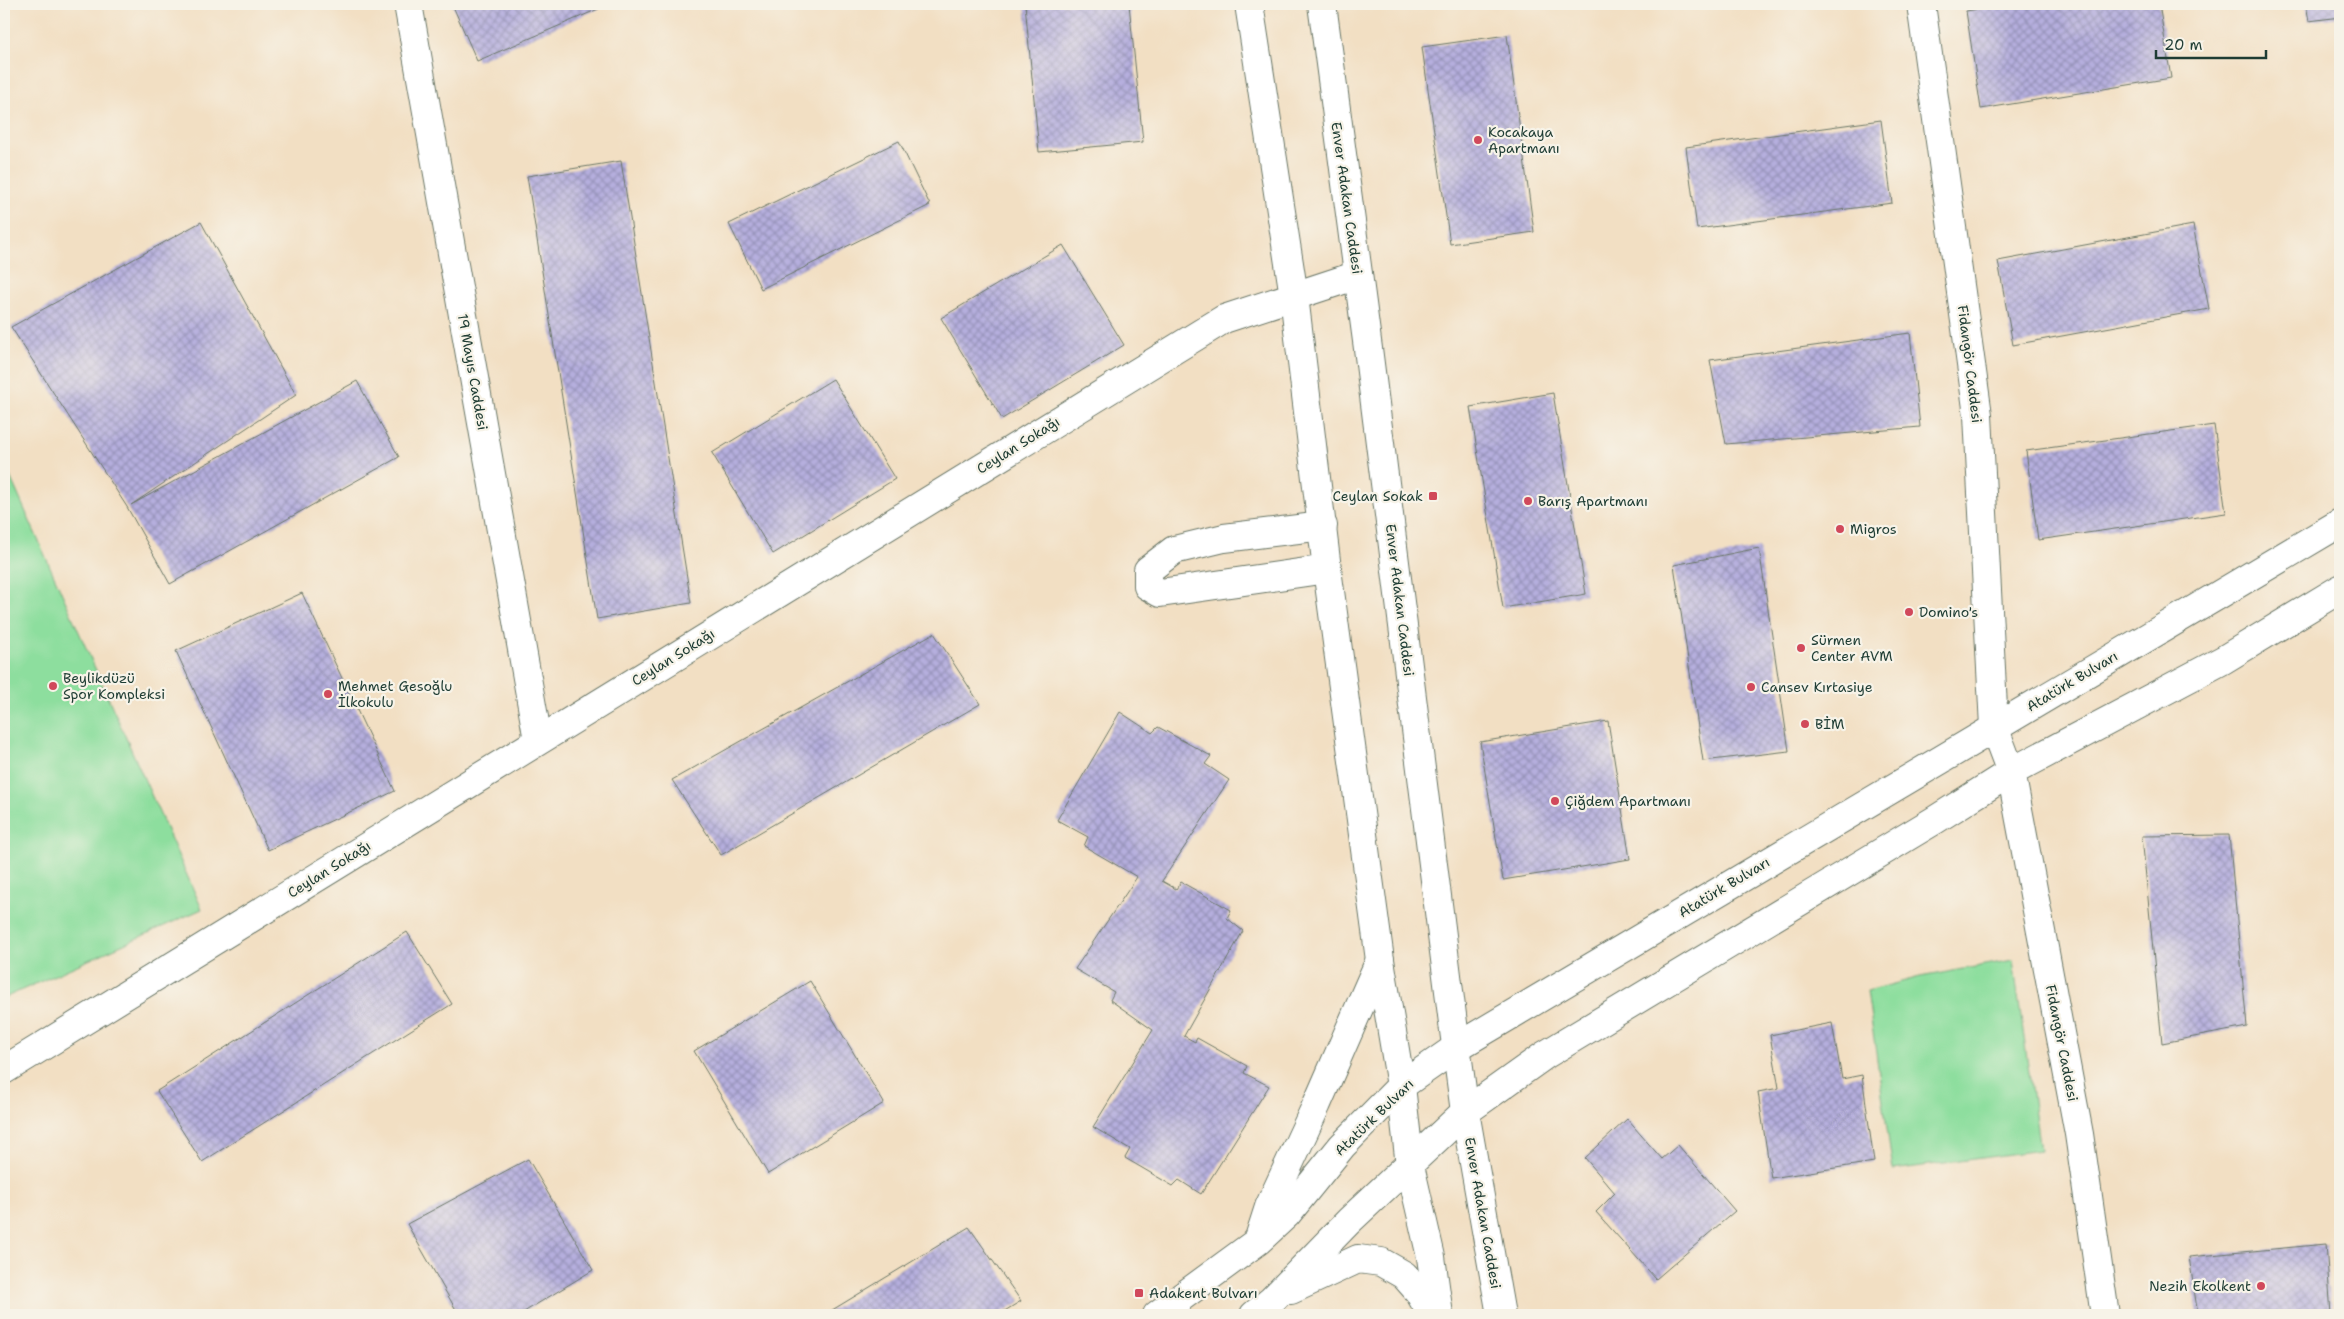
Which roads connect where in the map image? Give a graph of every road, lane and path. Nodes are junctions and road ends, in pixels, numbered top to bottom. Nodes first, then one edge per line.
1 (408, 4) edge
2 (1249, 4) edge
3 (1322, 4) edge
4 (1920, 4) edge
5 (1358, 275) junction
6 (1294, 296) junction
7 (2340, 523) edge
8 (1323, 526) junction
9 (1327, 569) junction
10 (2340, 589) edge
11 (1994, 727) junction
12 (538, 740) junction
13 (2011, 772) junction
14 (1380, 960) junction
15 (1457, 1047) junction
16 (4, 1070) edge
17 (1401, 1086) junction
18 (1466, 1112) junction
19 (1410, 1166) junction
20 (1258, 1241) junction
21 (1263, 1308) edge
22 (1157, 1315) edge
23 (1432, 1315) edge
24 (1439, 1315) edge
25 (1501, 1315) edge
26 (2104, 1315) edge

1 - 12 main road, 19 Mayıs Caddesi
2 - 6 main road
3 - 5 main road, Enver Adakan Caddesi
4 - 11 main road, Fidangör Caddesi
5 - 6 main road, Ceylan Sokağı
5 - 15 main road, Enver Adakan Caddesi
6 - 8 main road
6 - 12 main road, Ceylan Sokağı
7 - 11 main road, Atatürk Bulvarı
8 - 9 main road
8 - 9 main road
9 - 14 main road
10 - 13 main road
11 - 13 main road, Fidangör Caddesi
11 - 15 main road, Atatürk Bulvarı
12 - 16 main road, Ceylan Sokağı
13 - 18 main road
13 - 26 main road, Fidangör Caddesi
14 - 17 main road
14 - 20 main road
15 - 17 main road, Atatürk Bulvarı
15 - 18 main road, Enver Adakan Caddesi
17 - 19 main road
17 - 20 main road, Atatürk Bulvarı
18 - 19 main road
18 - 25 main road, Enver Adakan Caddesi
19 - 21 main road
19 - 24 main road
20 - 22 main road, Atatürk Bulvarı
21 - 23 main road

